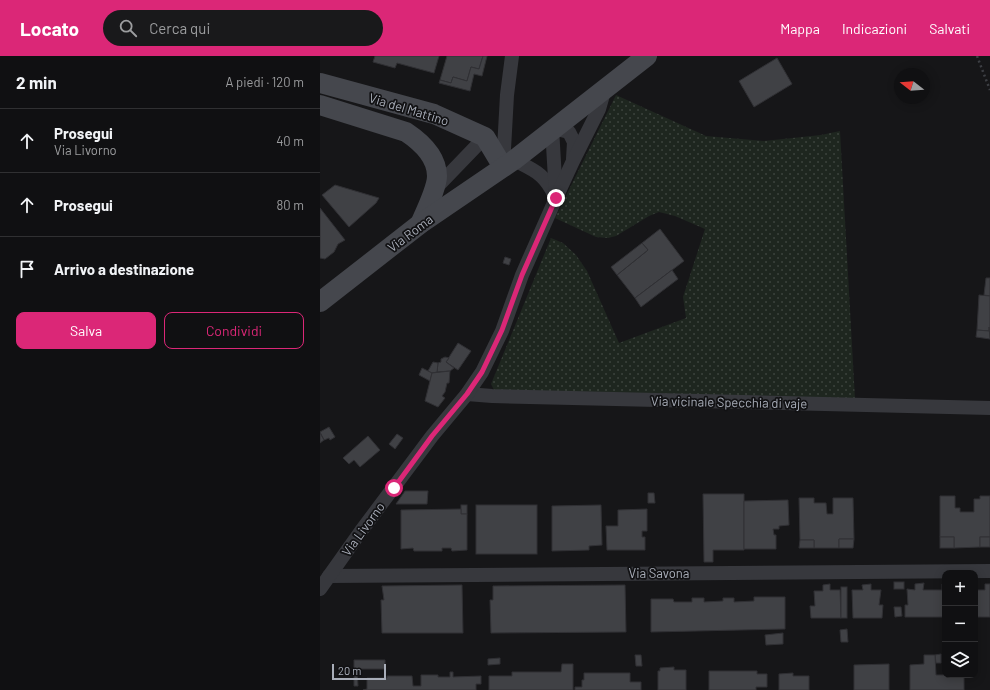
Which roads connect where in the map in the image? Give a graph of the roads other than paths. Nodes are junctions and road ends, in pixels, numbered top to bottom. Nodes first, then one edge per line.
1 (512, 56) edge
2 (647, 56) edge
3 (320, 83) edge
4 (605, 88) junction
5 (320, 105) edge
6 (552, 128) junction
7 (485, 137) junction
8 (573, 161) junction
9 (508, 163) junction
10 (433, 191) junction
11 (556, 198) junction
12 (420, 224) junction
13 (320, 302) edge
14 (467, 394) junction
15 (990, 408) edge
16 (990, 571) edge
17 (329, 576) junction
18 (320, 589) edge

1 - 9 street
2 - 4 main road, Via Roma
3 - 7 main road, Via del Mattino
4 - 6 main road, Via Roma
4 - 8 street, Via Livorno
5 - 10 main road, Via del Mattino
6 - 8 street
6 - 9 main road, Via Roma
6 - 11 street
7 - 9 main road
7 - 10 street
8 - 11 street, Via Livorno
9 - 11 street
9 - 12 main road, Via Roma
10 - 12 main road, Via del Mattino
11 - 14 street, Via Livorno
12 - 13 main road, Via Roma
14 - 15 street, Via vicinale Specchia di vaje
14 - 17 street, Via Livorno
16 - 17 street, Via Savona
17 - 18 street, Via Livorno

